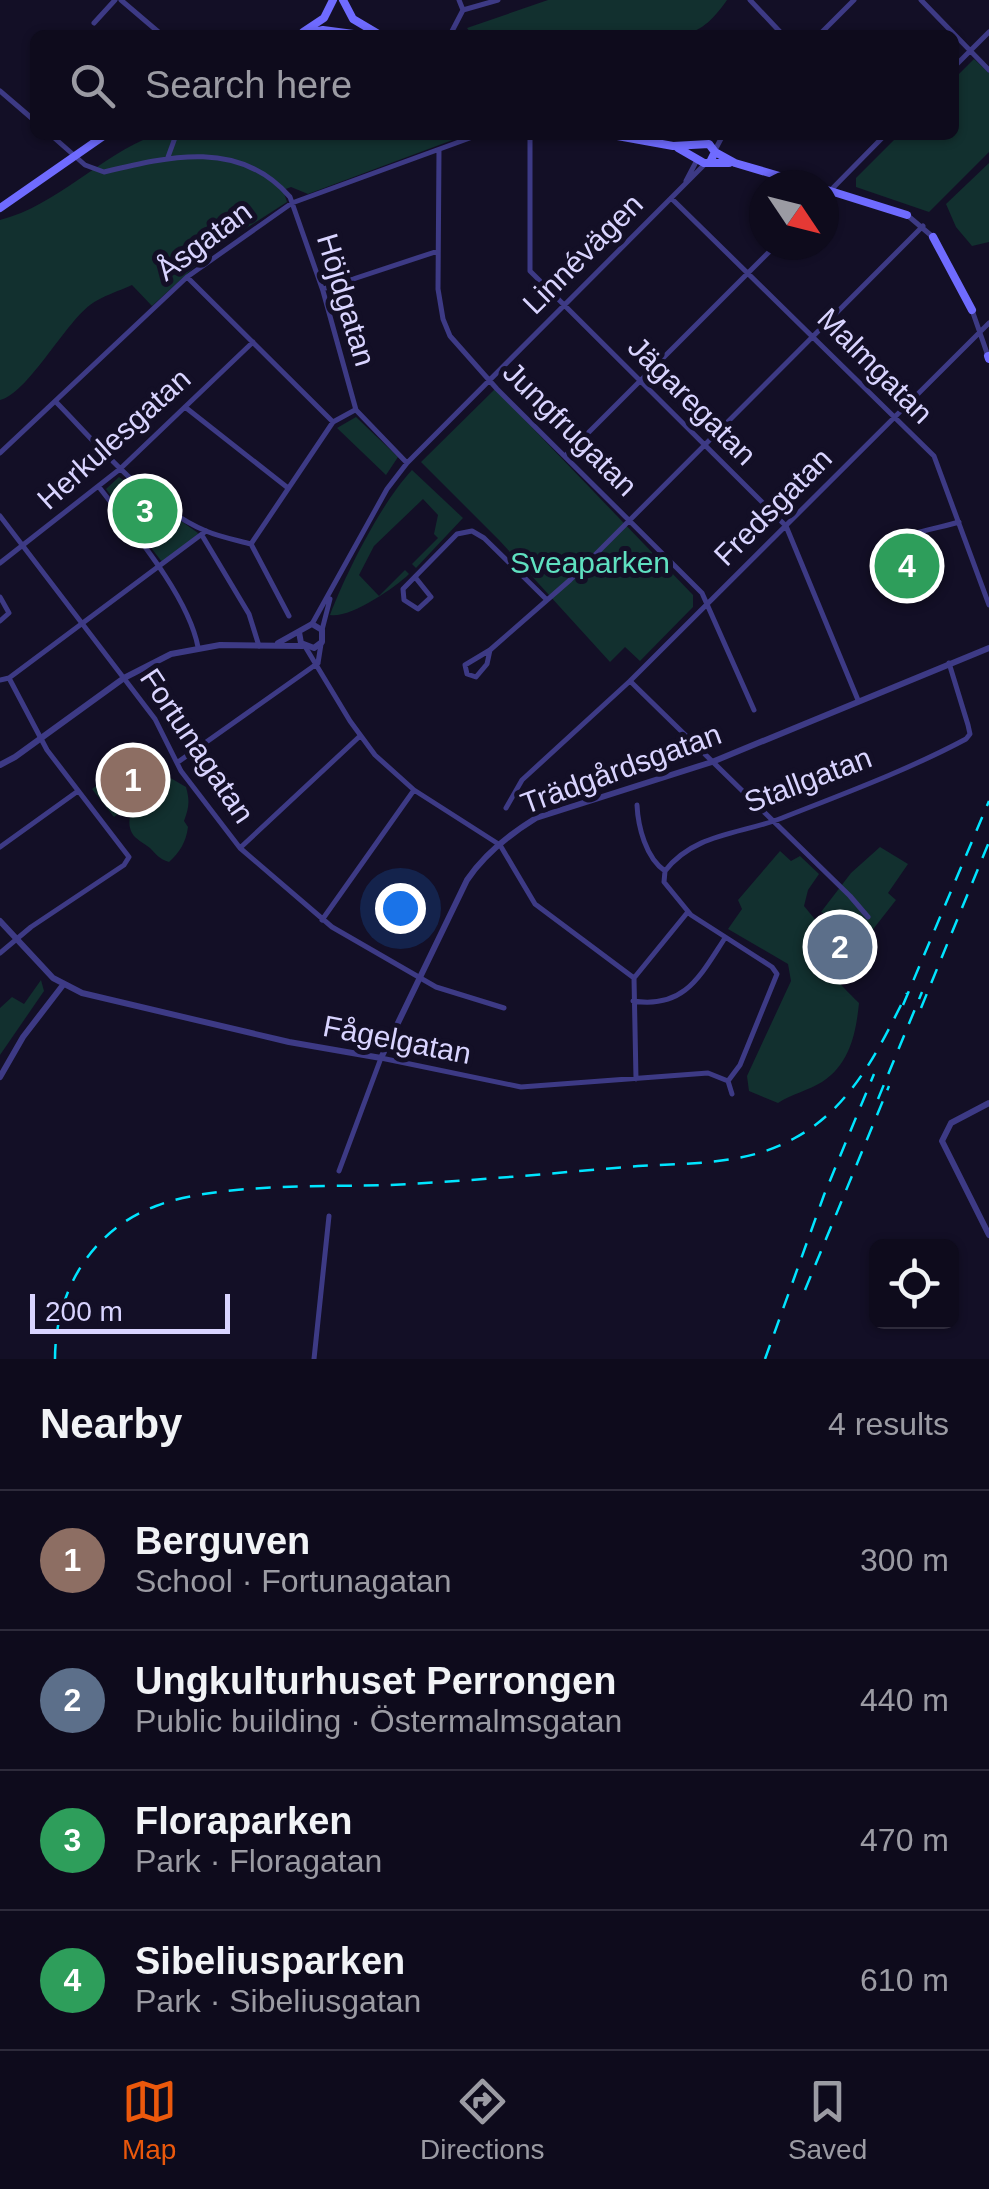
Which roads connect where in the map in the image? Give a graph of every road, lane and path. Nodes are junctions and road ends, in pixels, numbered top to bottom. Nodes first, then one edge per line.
1 (118, 0) edge
2 (459, 0) edge
3 (498, 0) edge
4 (750, 0) edge
5 (854, 0) edge
6 (921, 0) edge
7 (332, 3) edge
8 (344, 3) edge
9 (462, 10) junction
10 (324, 18) junction
11 (353, 19) junction
12 (94, 23) dead end
13 (156, 30) edge
14 (307, 30) edge
15 (330, 30) edge
16 (348, 30) edge
17 (372, 30) edge
18 (452, 30) edge
19 (778, 30) edge
20 (824, 30) edge
21 (950, 30) edge
22 (989, 32) edge
23 (959, 40) edge
24 (970, 51) junction
25 (959, 62) edge
26 (989, 70) edge
27 (0, 92) edge
28 (30, 117) edge
29 (57, 140) edge
30 (99, 140) edge
31 (174, 140) edge
32 (465, 140) edge
33 (530, 140) edge
34 (640, 140) edge
35 (710, 140) edge
36 (718, 140) edge
37 (879, 140) edge
38 (702, 144) junction
39 (674, 146) junction
40 (439, 150) junction
41 (715, 151) junction
42 (76, 156) junction
43 (168, 158) junction
44 (702, 161) junction
45 (735, 163) junction
46 (759, 170) edge
47 (839, 179) edge
48 (839, 196) edge
49 (671, 198) junction
50 (292, 203) junction
51 (0, 208) edge
52 (907, 215) joint
53 (922, 226) junction
54 (933, 237) joint
55 (439, 251) junction
56 (761, 260) edge
57 (748, 273) junction
58 (188, 277) junction
59 (323, 290) junction
60 (564, 306) junction
61 (972, 310) joint
62 (989, 323) edge
63 (980, 332) junction
64 (812, 335) junction
65 (252, 342) junction
66 (988, 358) edge
67 (490, 380) junction
68 (640, 380) junction
69 (57, 402) junction
70 (185, 408) junction
71 (356, 410) junction
72 (894, 417) junction
73 (332, 422) junction
74 (703, 444) junction
75 (0, 453) edge
76 (564, 456) junction
77 (406, 464) junction
78 (120, 469) junction
79 (99, 487) junction
80 (288, 488) junction
81 (0, 516) edge
82 (628, 520) junction
83 (959, 522) junction
84 (786, 526) junction
85 (205, 534) junction
86 (914, 535) junction
87 (251, 544) junction
88 (24, 546) junction
89 (0, 563) edge
90 (160, 568) junction
91 (416, 577) junction
92 (332, 591) junction
93 (0, 597) edge
94 (546, 599) junction
95 (709, 604) junction
96 (989, 605) edge
97 (289, 616) dead end
98 (0, 620) edge
99 (82, 624) junction
100 (312, 624) junction
101 (322, 630) junction
102 (300, 632) junction
103 (321, 644) junction
104 (259, 646) junction
105 (272, 646) junction
106 (198, 647) junction
107 (305, 647) junction
108 (989, 648) edge
109 (490, 650) junction
110 (318, 663) junction
111 (948, 664) junction
112 (10, 678) junction
113 (124, 678) junction
114 (0, 680) edge
115 (630, 681) junction
116 (858, 700) junction
117 (754, 710) dead end
118 (360, 736) junction
119 (40, 740) junction
120 (178, 762) junction
121 (712, 762) junction
122 (0, 765) edge
123 (414, 790) junction
124 (78, 791) junction
125 (638, 805) dead end
126 (506, 808) dead end
127 (772, 821) junction
128 (500, 845) junction
129 (0, 846) edge
130 (240, 848) junction
131 (665, 871) junction
132 (687, 912) junction
133 (868, 918) dead end
134 (322, 920) junction
135 (0, 922) edge
136 (16, 938) junction
137 (725, 938) junction
138 (0, 953) edge
139 (420, 978) junction
140 (634, 978) junction
141 (63, 985) junction
142 (632, 1001) junction
143 (504, 1008) dead end
144 (381, 1058) junction
145 (0, 1077) edge
146 (636, 1079) junction
147 (728, 1081) junction
148 (732, 1094) dead end
149 (989, 1103) edge
150 (339, 1171) dead end
151 (329, 1216) dead end
152 (989, 1235) edge
153 (314, 1359) edge

1 - 12 street
1 - 13 street
2 - 9 street
3 - 9 street
4 - 19 street
5 - 20 street
6 - 21 street
7 - 8 main road
7 - 10 main road
8 - 11 main road
9 - 18 street
10 - 14 main road
10 - 15 main road
11 - 16 main road
11 - 17 main road
22 - 24 street
23 - 24 street
24 - 25 street
24 - 26 street
27 - 28 street
29 - 42 street
30 - 42 main road
31 - 43 street
32 - 40 street, Åsgatan
33 - 60 street, Jägaregatan
34 - 39 main road
35 - 38 street
36 - 41 street
37 - 47 street
38 - 39 main road
38 - 41 main road
38 - 44 main road
39 - 44 main road
40 - 50 street, Åsgatan
40 - 55 street, Jungfrugatan
41 - 44 main road
41 - 45 main road
42 - 43 street
42 - 51 main road
43 - 50 street
44 - 45 main road
44 - 49 street, Linnévägen
45 - 46 main road
48 - 52 main road
49 - 57 street, Malmgatan
49 - 60 street, Linnévägen
50 - 58 street, Åsgatan
50 - 59 street, Höjdgatan
52 - 53 street
53 - 54 street
53 - 64 street
54 - 61 main road
55 - 59 street
55 - 67 street, Jungfrugatan
56 - 57 street
57 - 64 street, Malmgatan
57 - 68 street
58 - 65 street
58 - 69 street, Åsgatan
59 - 71 street, Höjdgatan
60 - 67 street, Linnévägen
60 - 68 street, Jägaregatan
61 - 63 street
62 - 63 street, Fredsgatan
63 - 66 street
63 - 72 street, Fredsgatan
64 - 72 street, Malmgatan
64 - 74 street
65 - 70 street, Herkulesgatan
65 - 73 street
67 - 76 street, Jungfrugatan
67 - 77 street, Linnévägen
68 - 74 street, Jägaregatan
68 - 76 street
69 - 75 street, Åsgatan
69 - 78 street
70 - 78 street, Herkulesgatan
70 - 80 street
71 - 73 street, Höjdgatan
71 - 77 street, Höjdgatan
72 - 83 street, Malmgatan
72 - 84 street, Fredsgatan
73 - 80 street
74 - 82 street
74 - 84 street, Jägaregatan
76 - 82 street, Jungfrugatan
77 - 92 street, Linnévägen
78 - 79 street, Herkulesgatan
78 - 85 street
79 - 88 street, Herkulesgatan
79 - 90 street
80 - 87 street
81 - 88 street, Fortunagatan
82 - 94 street
82 - 95 street, Jungfrugatan
83 - 86 street
83 - 96 street, Malmgatan
84 - 95 street, Fredsgatan
84 - 116 street, Jägaregatan
85 - 87 street
85 - 90 street
85 - 104 street
86 - 86 street
87 - 97 street
88 - 89 street, Herkulesgatan
88 - 99 street, Fortunagatan
90 - 99 street
90 - 106 street
91 - 91 street
91 - 94 street
92 - 100 street, Linnévägen
92 - 101 street, Linnévägen
93 - 98 street
94 - 109 street
95 - 115 street, Fredsgatan
95 - 117 street, Jungfrugatan
99 - 112 street
99 - 113 street, Fortunagatan
100 - 101 street
100 - 102 street
101 - 103 street
102 - 105 street
102 - 107 street
103 - 107 street
103 - 110 street
104 - 105 street
104 - 106 street
105 - 107 street
106 - 113 street
107 - 110 street
108 - 111 street, Trädgårdsgatan
109 - 109 street
110 - 118 street
110 - 120 street
111 - 116 street, Trädgårdsgatan
111 - 127 street, Stallgatan
112 - 114 street
112 - 119 street
113 - 119 street
113 - 120 street, Fortunagatan
115 - 121 street
115 - 126 street, Fredsgatan
116 - 121 street, Trädgårdsgatan
118 - 123 street
118 - 130 street
119 - 122 street
119 - 124 street
120 - 130 street, Fortunagatan
121 - 127 street
121 - 128 street, Trädgårdsgatan
123 - 128 street
123 - 134 street
124 - 129 street
124 - 136 street
125 - 131 street
127 - 131 street, Stallgatan
127 - 133 street
128 - 139 street, Trädgårdsgatan
128 - 140 street
130 - 134 street, Fortunagatan
131 - 132 street
132 - 137 street
132 - 140 street
134 - 139 street, Fortunagatan
135 - 136 street
136 - 138 street
136 - 141 street
137 - 142 street
137 - 147 street
139 - 143 street, Fortunagatan
139 - 144 street, Trädgårdsgatan
140 - 142 street
141 - 144 street, Fågelgatan
141 - 145 street
142 - 146 street
144 - 146 street, Fågelgatan
144 - 150 street, Trädgårdsgatan
146 - 147 street, Fågelgatan
147 - 148 street
149 - 152 street
151 - 153 street

